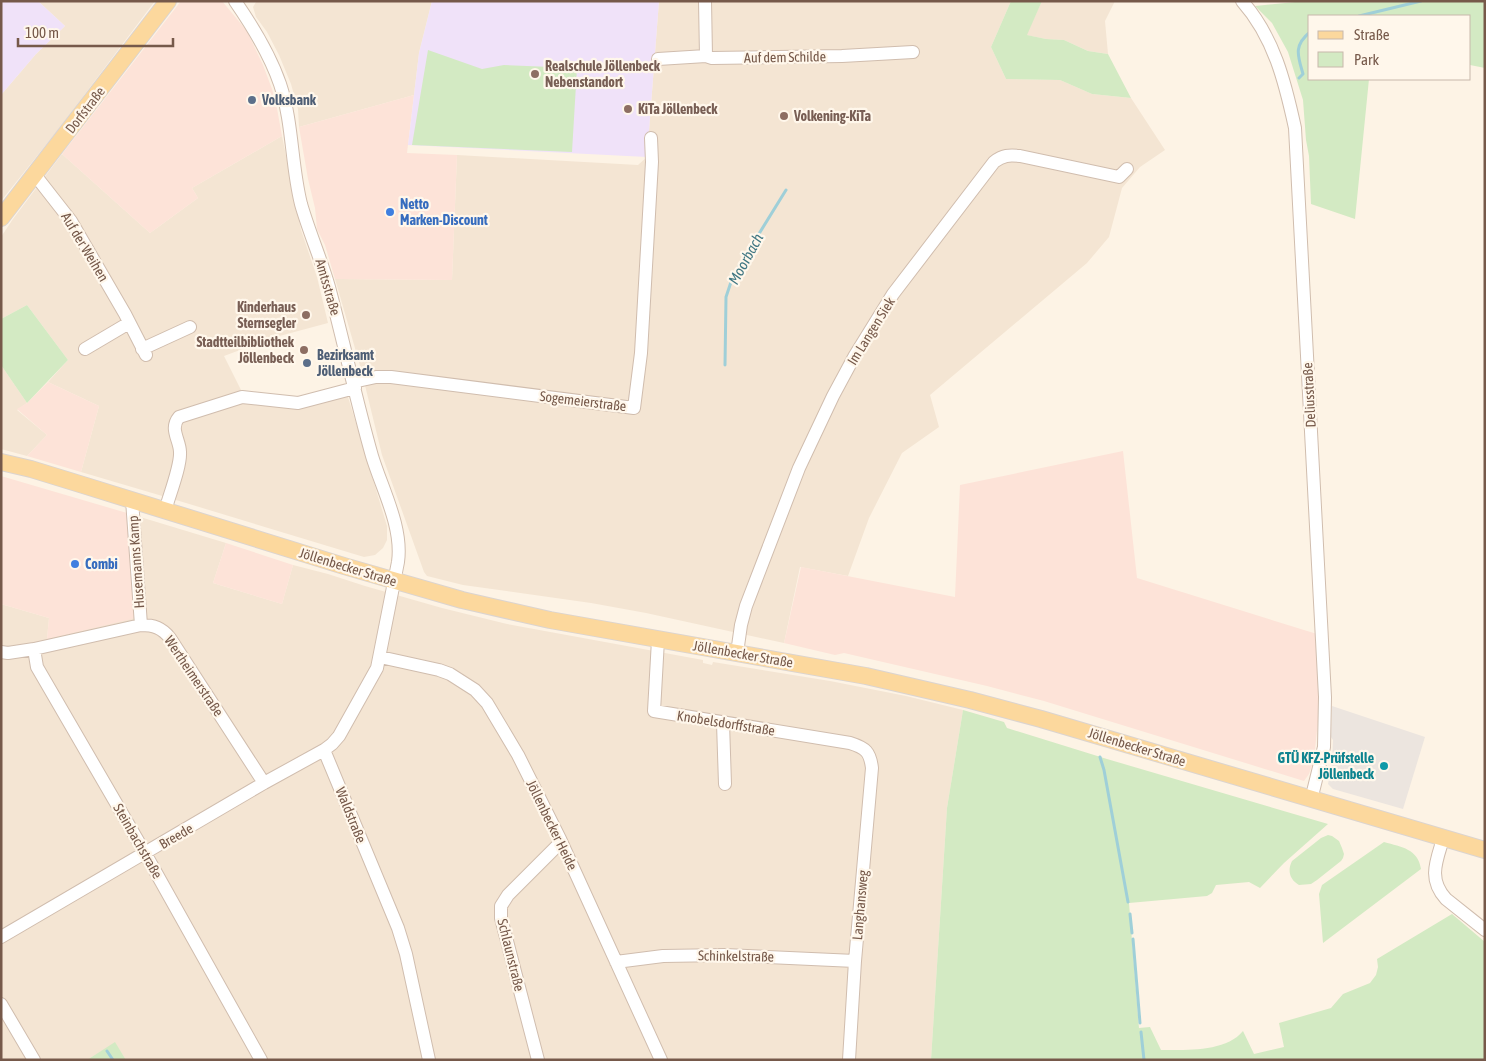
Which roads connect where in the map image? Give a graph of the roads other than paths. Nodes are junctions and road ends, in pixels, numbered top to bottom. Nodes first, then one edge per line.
1 (168, 1) edge
2 (705, 1) edge
3 (1242, 1) edge
4 (236, 2) edge
5 (913, 52) dead end
6 (706, 56) junction
7 (658, 59) dead end
8 (651, 138) dead end
9 (1127, 169) dead end
10 (35, 174) junction
11 (1, 218) edge
12 (129, 323) junction
13 (190, 327) dead end
14 (85, 349) dead end
15 (354, 385) junction
16 (1, 462) edge
17 (132, 500) junction
18 (165, 511) junction
19 (394, 581) junction
20 (141, 624) junction
21 (658, 640) junction
22 (34, 649) junction
23 (1, 652) edge
24 (737, 653) junction
25 (380, 657) junction
26 (723, 723) junction
27 (324, 750) junction
28 (867, 751) joint
29 (264, 783) junction
30 (725, 784) dead end
31 (1311, 800) junction
32 (1443, 839) junction
33 (561, 842) junction
34 (1485, 850) edge
35 (145, 854) junction
36 (1485, 930) edge
37 (1, 937) edge
38 (855, 961) junction
39 (616, 962) junction
40 (1, 1004) edge
41 (34, 1060) edge
42 (261, 1060) edge
43 (429, 1060) edge
44 (538, 1060) edge
45 (661, 1060) edge
46 (849, 1060) edge

1 - 10 main road, Dorfstraße
2 - 6 street
3 - 31 street, Deliusstraße
4 - 15 street, Amtsstraße
5 - 6 street, Auf dem Schilde
6 - 7 street, Auf dem Schilde
8 - 15 street, Sogemeierstraße
9 - 24 street, Im Langen Siek
10 - 11 main road, Dorfstraße
10 - 12 street, Auf der Weihen
12 - 13 street, Auf der Weihen
12 - 14 street
15 - 18 street
15 - 19 street, Amtsstraße
16 - 17 main road, Jöllenbecker Straße
17 - 18 main road, Jöllenbecker Straße
17 - 20 street, Husemanns Kamp
18 - 19 main road, Jöllenbecker Straße
19 - 21 main road, Jöllenbecker Straße
19 - 25 street
20 - 22 street
20 - 29 street, Wertheimerstraße
21 - 24 main road, Jöllenbecker Straße
21 - 26 street, Knobelsdorffstraße
22 - 23 street
22 - 35 street, Steinbachstraße
24 - 31 main road, Jöllenbecker Straße
25 - 27 street
25 - 33 street, Jöllenbecker Heide
26 - 28 street, Knobelsdorffstraße
26 - 30 street
27 - 29 street, Breede
27 - 43 street, Waldstraße
28 - 38 street, Langhansweg
29 - 35 street, Breede
31 - 32 main road, Jöllenbecker Straße
32 - 34 main road, Jöllenbecker Straße
32 - 36 street
33 - 39 street, Jöllenbecker Heide
33 - 44 street, Schlaunstraße
35 - 37 street, Breede
35 - 42 street, Steinbachstraße
38 - 39 street, Schinkelstraße
38 - 46 street, Langhansweg
39 - 45 street, Jöllenbecker Heide
40 - 41 street

